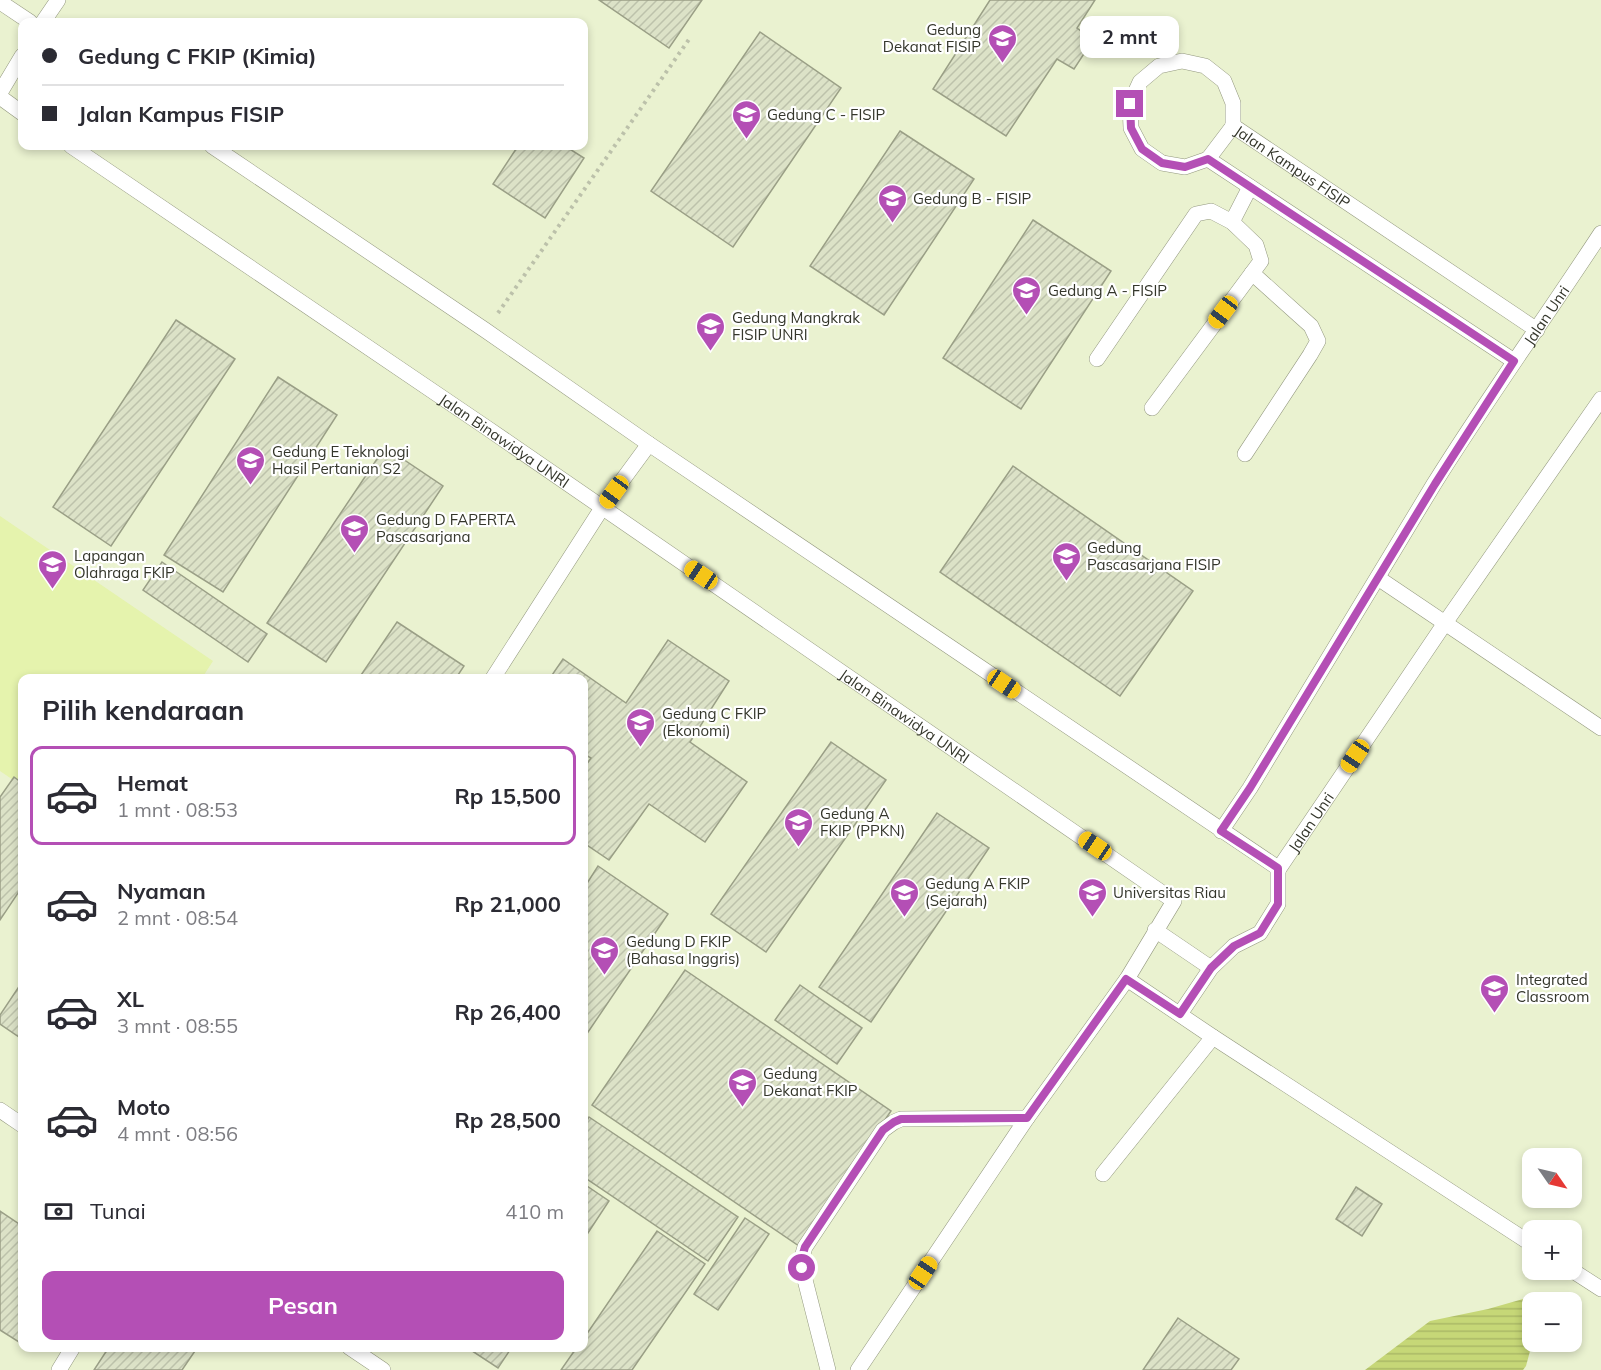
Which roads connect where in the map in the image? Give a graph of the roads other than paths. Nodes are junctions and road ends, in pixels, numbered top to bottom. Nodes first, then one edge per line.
1 (58, 0) edge
2 (0, 2) edge
3 (24, 18) edge
4 (46, 18) edge
5 (18, 63) edge
6 (0, 95) edge
7 (18, 110) edge
8 (1233, 126) junction
9 (77, 150) edge
10 (218, 150) edge
11 (1208, 159) junction
12 (1250, 187) junction
13 (1232, 222) junction
14 (1601, 233) edge
15 (1252, 273) junction
16 (1537, 330) junction
17 (1097, 359) dead end
18 (1514, 361) junction
19 (1601, 399) edge
20 (1152, 408) dead end
21 (649, 444) junction
22 (1245, 454) dead end
23 (603, 508) junction
24 (1378, 578) junction
25 (1445, 623) junction
26 (496, 674) edge
27 (1601, 728) edge
28 (1221, 831) junction
29 (1278, 870) junction
30 (1155, 930) junction
31 (1211, 968) junction
32 (1126, 979) junction
33 (1180, 1014) junction
34 (1213, 1037) junction
35 (0, 1110) edge
36 (1027, 1118) junction
37 (18, 1122) edge
38 (1103, 1174) dead end
39 (1522, 1238) edge
40 (1582, 1277) edge
41 (1601, 1289) edge
42 (70, 1352) edge
43 (356, 1352) edge
44 (59, 1370) edge
45 (382, 1370) edge
46 (828, 1370) edge
47 (858, 1370) edge

1 - 4 lane
2 - 3 lane
5 - 6 lane
6 - 7 lane
8 - 11 lane
8 - 11 lane, Jalan Kampus FISIP
8 - 16 lane, Jalan Kampus FISIP
9 - 23 lane, Jalan Binawidya UNRI
10 - 21 lane
11 - 12 lane
12 - 13 lane
12 - 18 lane
13 - 15 lane
13 - 17 lane
14 - 16 lane, Jalan Unri
15 - 20 lane
15 - 22 lane
16 - 18 lane, Jalan Unri
18 - 24 lane, Jalan Unri
19 - 25 lane, Jalan Unri
21 - 23 lane
21 - 28 lane
23 - 26 lane
23 - 30 lane, Jalan Binawidya UNRI
24 - 25 lane
24 - 28 lane, Jalan Unri
25 - 27 lane
25 - 29 lane, Jalan Unri
28 - 29 lane
29 - 31 lane
30 - 31 lane
30 - 32 lane
31 - 33 lane
32 - 33 lane
32 - 36 lane
33 - 34 lane
34 - 38 lane
34 - 39 lane
35 - 37 lane
36 - 46 lane
36 - 47 lane
40 - 41 lane
42 - 44 lane
43 - 45 lane

